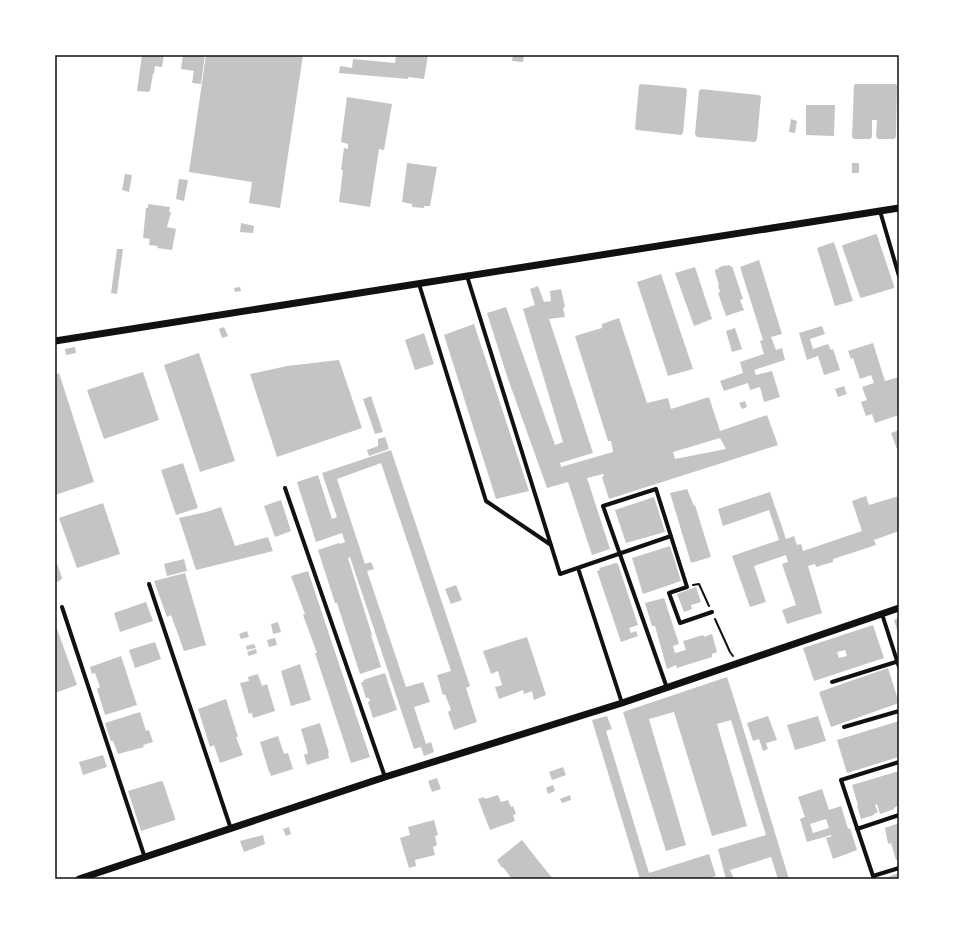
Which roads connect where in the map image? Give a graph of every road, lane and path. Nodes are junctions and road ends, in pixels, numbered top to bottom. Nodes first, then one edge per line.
1 (899, 208) edge
2 (880, 211) junction
3 (467, 276) junction
4 (899, 276) edge
5 (419, 284) junction
6 (55, 340) edge
7 (285, 488) dead end
8 (671, 536) junction
9 (551, 545) junction
10 (620, 554) junction
11 (578, 568) junction
12 (149, 584) dead end
13 (62, 607) dead end
14 (899, 608) edge
15 (712, 612) dead end
16 (882, 613) junction
17 (898, 661) edge
18 (899, 667) edge
19 (832, 682) dead end
20 (667, 688) junction
21 (622, 702) junction
22 (899, 711) edge
23 (844, 728) dead end
24 (899, 762) edge
25 (385, 777) junction
26 (899, 815) edge
27 (231, 829) junction
28 (857, 829) junction
29 (145, 858) junction
30 (899, 868) edge
31 (873, 877) edge
32 (79, 879) edge

1 - 2 street
2 - 3 street
2 - 4 street
3 - 5 street
3 - 9 street
5 - 6 street
5 - 9 street
7 - 25 street
8 - 10 street
8 - 10 street
8 - 15 street
9 - 11 street
10 - 11 street
10 - 20 street
11 - 21 street
12 - 27 street
13 - 29 street
14 - 16 street
16 - 17 street
16 - 20 street
17 - 18 street
17 - 19 street
20 - 21 street
21 - 25 street
22 - 23 street
24 - 28 street
25 - 27 street
26 - 28 street
27 - 29 street
28 - 31 street
29 - 32 street
30 - 31 street

